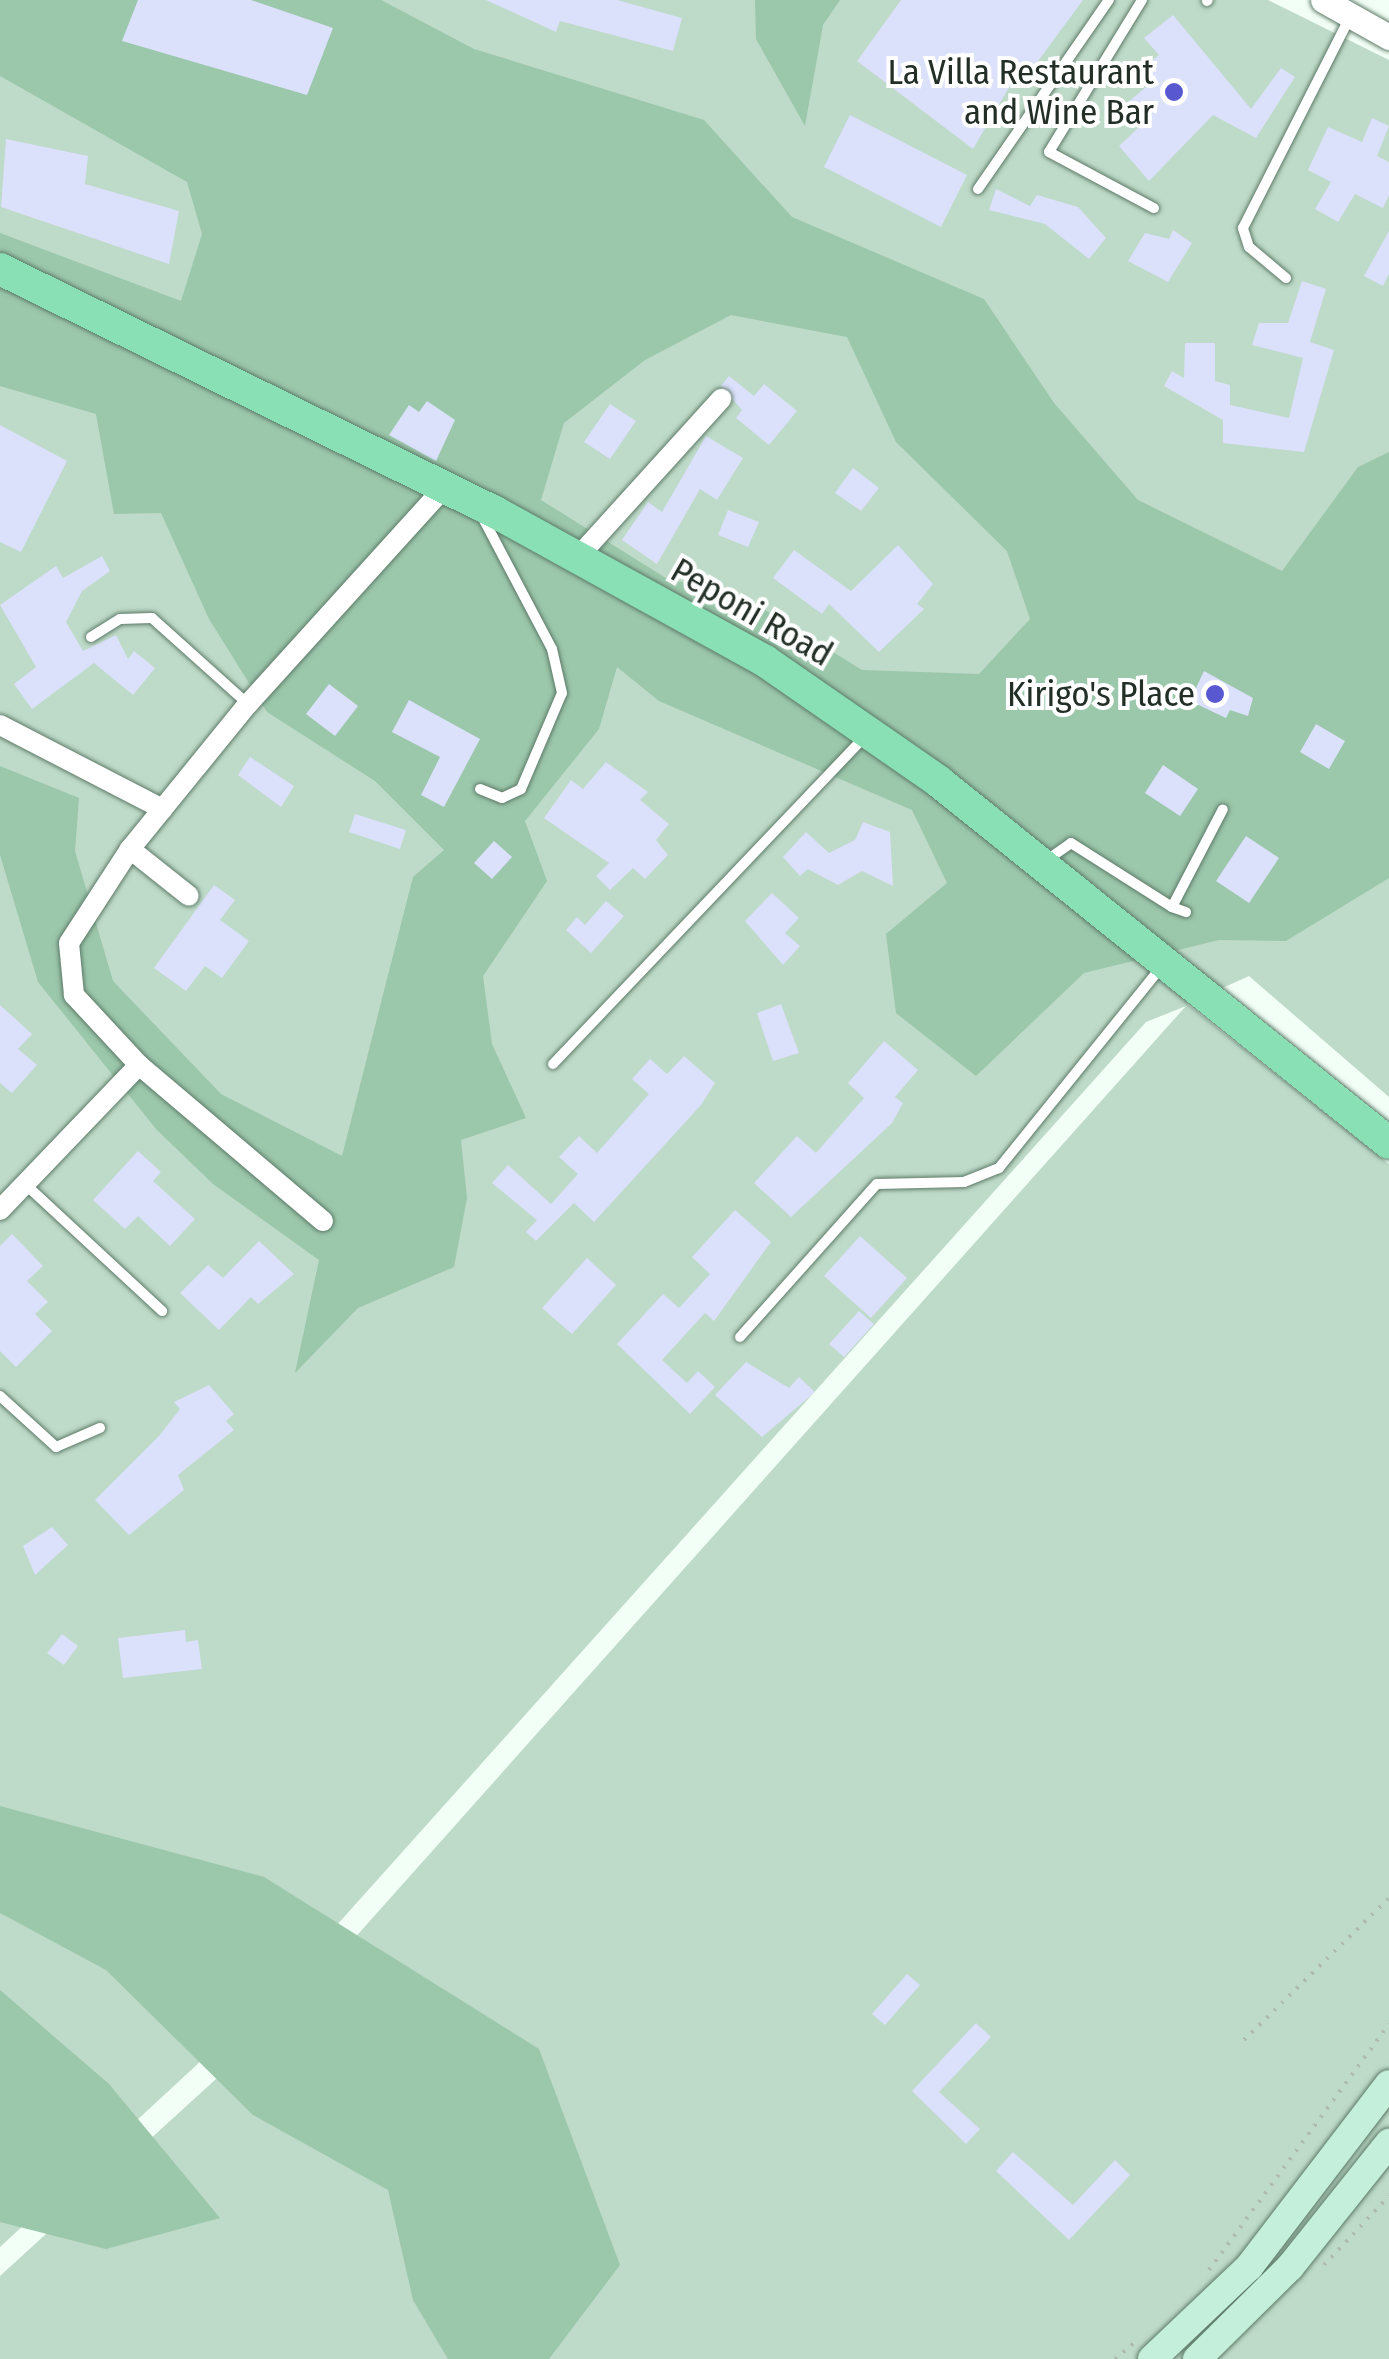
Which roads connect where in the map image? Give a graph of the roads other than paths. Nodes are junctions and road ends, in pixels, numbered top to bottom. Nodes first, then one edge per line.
1 (1108, 0) edge
2 (1142, 0) edge
3 (1323, 0) edge
4 (1351, 15) junction
5 (1389, 37) edge
6 (978, 189) dead end
7 (1154, 208) dead end
8 (0, 269) edge
9 (1286, 278) dead end
10 (720, 399) dead end
11 (443, 489) junction
12 (476, 504) junction
13 (577, 558) junction
14 (92, 637) dead end
15 (248, 704) junction
16 (0, 724) edge
17 (870, 731) junction
18 (480, 789) dead end
19 (162, 809) junction
20 (1223, 809) dead end
21 (130, 850) junction
22 (1042, 865) junction
23 (189, 896) dead end
24 (1172, 906) junction
25 (1186, 912) dead end
26 (1164, 964) junction
27 (554, 1064) dead end
28 (138, 1065) junction
29 (1389, 1143) edge
30 (25, 1184) junction
31 (0, 1210) edge
32 (323, 1221) dead end
33 (162, 1311) dead end
34 (740, 1338) dead end
35 (0, 1396) edge
36 (100, 1428) dead end
37 (1389, 2084) edge
38 (1389, 2142) edge
39 (1146, 2348) edge
40 (1197, 2359) edge

1 - 6 lane
2 - 7 lane
3 - 4 street
4 - 5 street
4 - 9 lane
8 - 11 main road, Peponi Road
10 - 13 street
11 - 12 main road, Peponi Road
11 - 15 street
12 - 13 main road, Peponi Road
12 - 18 lane
13 - 17 main road, Peponi Road
14 - 15 lane
15 - 19 street
16 - 19 street
17 - 22 main road, Peponi Road
17 - 27 lane
19 - 21 street
20 - 24 lane
21 - 23 street
21 - 28 street
22 - 24 lane
22 - 26 main road, Peponi Road
24 - 25 lane
26 - 29 main road, Peponi Road
26 - 34 lane
28 - 30 street
28 - 32 street
30 - 31 street
30 - 33 lane
35 - 36 lane
37 - 39 main road
38 - 40 main road

